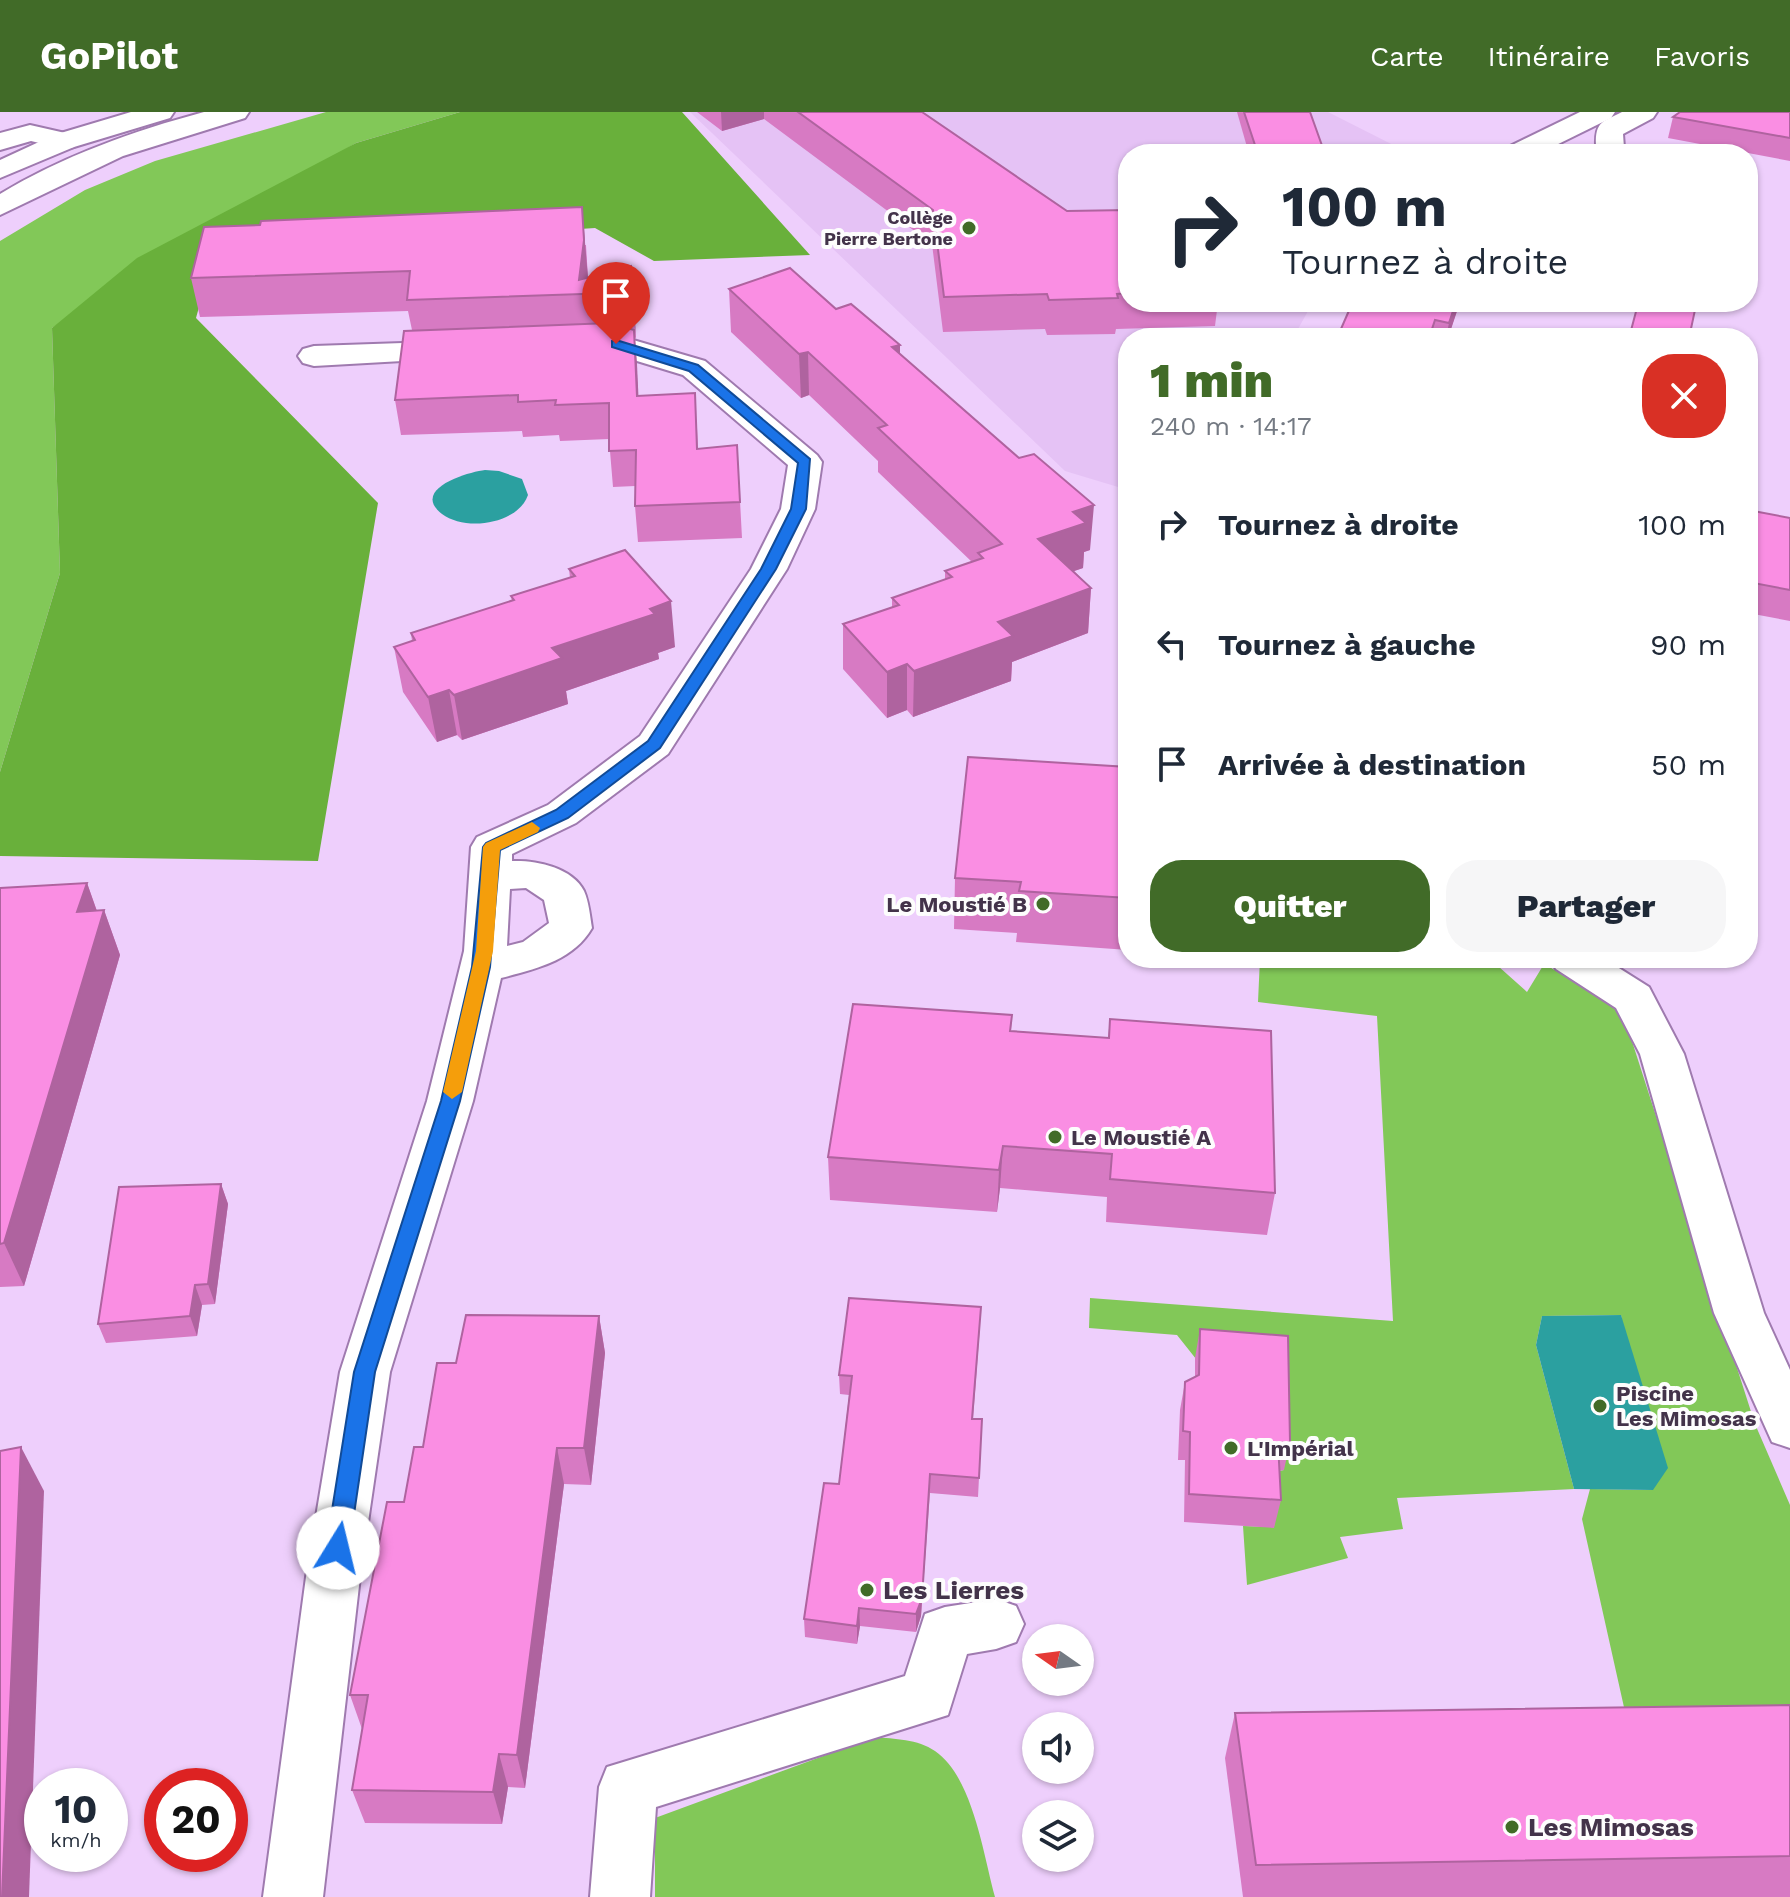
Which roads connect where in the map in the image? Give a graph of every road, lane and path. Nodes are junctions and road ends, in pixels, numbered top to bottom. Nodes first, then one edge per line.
1 (160, 112) edge
2 (235, 112) edge
3 (1601, 112) edge
4 (1643, 112) edge
5 (64, 141) junction
6 (0, 142) edge
7 (1536, 144) edge
8 (1610, 144) edge
9 (0, 170) edge
10 (0, 206) edge
11 (314, 356) dead end
12 (490, 876) junction
13 (481, 967) junction
14 (1586, 968) edge
15 (1790, 1426) edge
16 (996, 1624) dead end
17 (293, 1897) edge
18 (620, 1897) edge

1 - 5 street
2 - 10 street
3 - 7 street
4 - 8 street
5 - 6 street
5 - 9 street
11 - 12 street
12 - 13 street
12 - 13 street
13 - 17 street
14 - 15 street
16 - 18 street

